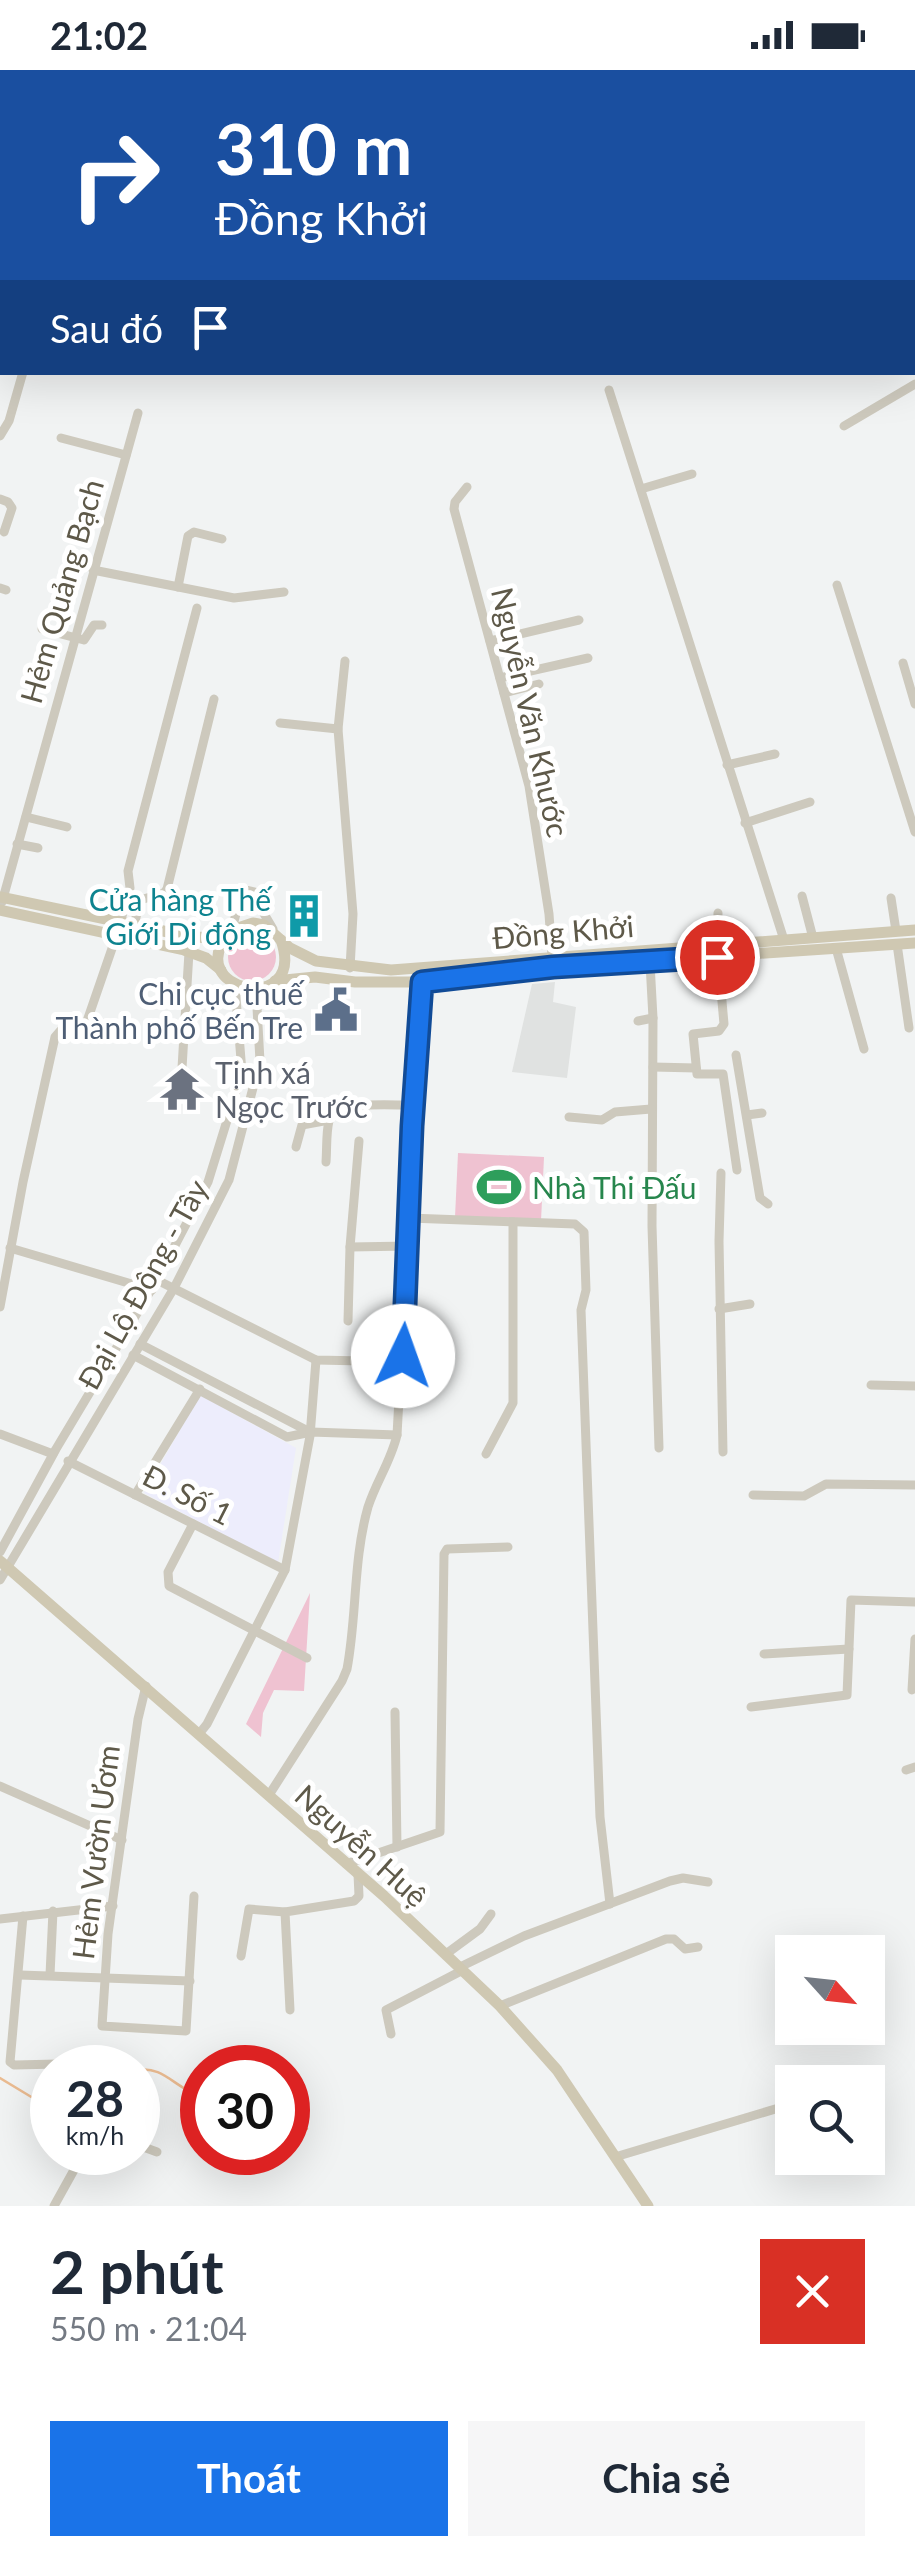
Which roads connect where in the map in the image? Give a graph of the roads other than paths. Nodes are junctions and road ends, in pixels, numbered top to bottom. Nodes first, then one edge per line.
1 (22, 375) edge
2 (915, 384) edge
3 (609, 390) dead end
4 (138, 413) dead end
5 (844, 426) dead end
6 (0, 436) edge
7 (61, 438) dead end
8 (126, 455) junction
9 (692, 474) dead end
10 (467, 487) dead end
11 (641, 489) junction
12 (0, 500) edge
13 (4, 532) dead end
14 (222, 539) dead end
15 (92, 570) junction
16 (837, 585) dead end
17 (178, 587) junction
18 (284, 592) dead end
19 (197, 608) dead end
20 (579, 620) dead end
21 (102, 625) dead end
22 (42, 629) dead end
23 (74, 638) junction
24 (490, 641) junction
25 (588, 658) dead end
26 (345, 661) dead end
27 (903, 663) dead end
28 (500, 678) junction
29 (539, 684) dead end
30 (504, 693) junction
31 (214, 699) dead end
32 (915, 704) edge
33 (280, 723) dead end
34 (338, 730) junction
35 (775, 754) dead end
36 (727, 765) junction
37 (810, 802) dead end
38 (26, 817) junction
39 (745, 823) junction
40 (67, 827) dead end
41 (915, 832) edge
42 (17, 844) junction
43 (38, 848) dead end
44 (802, 896) dead end
45 (891, 898) dead end
46 (1, 904) edge
47 (718, 913) dead end
48 (134, 926) junction
49 (118, 929) junction
50 (232, 930) junction
51 (915, 930) edge
52 (278, 936) junction
53 (812, 938) junction
54 (896, 938) junction
55 (784, 940) junction
56 (915, 943) edge
57 (836, 948) junction
58 (717, 951) junction
59 (189, 952) junction
60 (552, 956) junction
61 (650, 963) junction
62 (350, 968) junction
63 (221, 970) junction
64 (275, 981) junction
65 (422, 982) junction
66 (235, 986) junction
67 (256, 990) junction
68 (653, 1018) junction
69 (638, 1021) dead end
70 (908, 1028) dead end
71 (864, 1049) dead end
72 (736, 1055) dead end
73 (653, 1067) junction
74 (182, 1068) dead end
75 (696, 1068) junction
76 (414, 1105) junction
77 (651, 1109) junction
78 (762, 1113) dead end
79 (746, 1115) junction
80 (569, 1116) dead end
81 (330, 1120) junction
82 (358, 1141) dead end
83 (296, 1147) dead end
84 (326, 1162) dead end
85 (737, 1170) dead end
86 (721, 1173) dead end
87 (768, 1204) dead end
88 (409, 1218) junction
89 (512, 1222) junction
90 (409, 1246) junction
91 (350, 1247) junction
92 (10, 1248) junction
93 (154, 1285) junction
94 (174, 1288) junction
95 (750, 1304) dead end
96 (0, 1307) edge
97 (720, 1309) junction
98 (348, 1320) dead end
99 (140, 1344) junction
100 (134, 1355) junction
101 (316, 1360) junction
102 (364, 1361) dead end
103 (210, 1381) junction
104 (871, 1385) dead end
105 (915, 1386) edge
106 (198, 1390) junction
107 (310, 1432) junction
108 (0, 1434) edge
109 (398, 1435) junction
110 (658, 1448) dead end
111 (723, 1452) dead end
112 (53, 1454) junction
113 (486, 1454) dead end
114 (68, 1460) junction
115 (915, 1485) edge
116 (754, 1494) dead end
117 (136, 1495) junction
118 (193, 1524) junction
119 (508, 1547) dead end
120 (0, 1552) edge
121 (4, 1564) edge
122 (285, 1570) junction
123 (0, 1580) edge
124 (915, 1602) edge
125 (254, 1631) junction
126 (915, 1638) edge
127 (849, 1648) junction
128 (764, 1654) dead end
129 (307, 1658) dead end
130 (146, 1686) junction
131 (912, 1690) dead end
132 (751, 1707) dead end
133 (395, 1712) dead end
134 (199, 1734) junction
135 (0, 1786) edge
136 (268, 1795) junction
137 (122, 1840) junction
138 (397, 1848) junction
139 (346, 1864) junction
140 (358, 1874) junction
141 (708, 1882) dead end
142 (194, 1896) dead end
143 (610, 1904) junction
144 (112, 1906) junction
145 (53, 1911) junction
146 (285, 1912) junction
147 (491, 1914) dead end
148 (23, 1916) junction
149 (0, 1919) edge
150 (698, 1947) dead end
151 (446, 1954) junction
152 (241, 1956) dead end
153 (462, 1969) junction
154 (20, 1974) junction
155 (50, 1975) junction
156 (104, 1978) junction
157 (190, 1981) junction
158 (500, 2006) junction
159 (290, 2010) dead end
160 (391, 2034) dead end
161 (30, 2064) edge
162 (775, 2109) edge
163 (615, 2156) junction
164 (71, 2175) edge
165 (54, 2206) edge
166 (648, 2206) edge

1 - 6 street
2 - 5 street
3 - 11 street
4 - 8 street, Hẻm Quảng Bạch
7 - 8 street
8 - 15 street, Hẻm Quảng Bạch
9 - 11 street
10 - 24 street, Nguyễn Văn Khước
11 - 36 street
12 - 13 street
14 - 17 street
15 - 17 street
15 - 23 street, Hẻm Quảng Bạch
16 - 41 street
17 - 18 street
19 - 49 street
20 - 24 street
21 - 23 street
22 - 23 street
23 - 38 street, Hẻm Quảng Bạch
24 - 28 street, Nguyễn Văn Khước
25 - 28 street
26 - 34 street
27 - 32 street
28 - 30 street, Nguyễn Văn Khước
29 - 30 street
30 - 60 street, Nguyễn Văn Khước
31 - 48 street
33 - 34 street
34 - 62 street
35 - 36 street
36 - 39 street
37 - 39 street
38 - 40 street
38 - 42 street, Hẻm Quảng Bạch
39 - 55 street
42 - 43 street
42 - 46 street, Hẻm Quảng Bạch
44 - 53 street
45 - 54 street
46 - 49 main road
47 - 58 street
48 - 49 main road
48 - 50 main road
49 - 59 main road
49 - 92 street
50 - 52 main road
50 - 52 street
50 - 63 main road
51 - 54 main road, Đồng Khởi
52 - 62 main road, Đồng Khởi
52 - 64 main road
53 - 54 main road, Đồng Khởi
53 - 55 main road, Đồng Khởi
54 - 56 main road, Đồng Khởi
54 - 57 main road, Đồng Khởi
54 - 70 street
55 - 58 main road, Đồng Khởi
57 - 58 main road, Đồng Khởi
57 - 71 street
58 - 60 main road, Đồng Khởi
58 - 61 main road, Đồng Khởi
58 - 75 street
59 - 63 main road
59 - 74 street
60 - 62 main road, Đồng Khởi
61 - 65 main road, Đồng Khởi
61 - 68 street
63 - 66 main road
64 - 65 main road, Đồng Khởi
64 - 67 main road
65 - 76 street
66 - 67 main road
66 - 93 street, Đại Lộ Đông - Tây
67 - 94 street, Đại Lộ Đông - Tây
68 - 69 street
68 - 73 street
72 - 79 street
73 - 75 street
73 - 77 street
75 - 85 street
76 - 81 street
76 - 88 street
77 - 80 street
77 - 110 street
78 - 79 street
79 - 87 street
81 - 83 street
81 - 84 street
82 - 91 street
86 - 97 street
88 - 89 street
88 - 90 street
89 - 113 street
89 - 143 street
90 - 91 street
90 - 109 street
91 - 98 street
92 - 93 street
92 - 96 street
93 - 94 street
93 - 112 street, Đại Lộ Đông - Tây
94 - 99 street, Đại Lộ Đông - Tây
94 - 101 street
95 - 97 street
97 - 111 street
99 - 100 street, Đại Lộ Đông - Tây
99 - 103 street
100 - 106 street
100 - 114 street, Đại Lộ Đông - Tây
101 - 102 street
101 - 107 street
103 - 106 street
103 - 107 street
104 - 105 street
106 - 107 street
106 - 117 street
107 - 109 street
107 - 122 street
108 - 112 street
109 - 136 street
112 - 120 street, Đại Lộ Đông - Tây
114 - 117 street, Đ. Số 1
114 - 121 street, Đại Lộ Đông - Tây
115 - 116 street
117 - 118 street, Đ. Số 1
118 - 122 street, Đ. Số 1
118 - 125 street
119 - 138 street
121 - 123 street, Đại Lộ Đông - Tây
121 - 130 main road, Nguyễn Huệ
122 - 125 street
124 - 127 street
125 - 129 street
125 - 134 street
126 - 131 street
127 - 128 street
127 - 132 street
130 - 134 main road, Nguyễn Huệ
130 - 137 street, Hẻm Vườn Ươm
133 - 138 street
134 - 136 main road, Nguyễn Huệ
135 - 137 street
136 - 139 main road, Nguyễn Huệ
137 - 144 street, Hẻm Vườn Ươm
138 - 139 street
139 - 140 main road, Nguyễn Huệ
140 - 146 street
140 - 151 main road, Nguyễn Huệ
141 - 143 street
142 - 157 street
143 - 153 street
144 - 145 street
144 - 156 street, Hẻm Vườn Ươm
145 - 148 street
145 - 155 street
146 - 152 street
146 - 159 street
147 - 151 street
148 - 149 street
148 - 154 street
150 - 158 street
151 - 153 main road, Nguyễn Huệ
153 - 158 main road, Nguyễn Huệ
153 - 160 street
154 - 155 street
154 - 161 street
155 - 156 street
156 - 157 street
156 - 157 street, Hẻm Vườn Ươm
158 - 163 main road, Nguyễn Huệ
162 - 163 street
163 - 166 main road, Nguyễn Huệ
164 - 165 street

